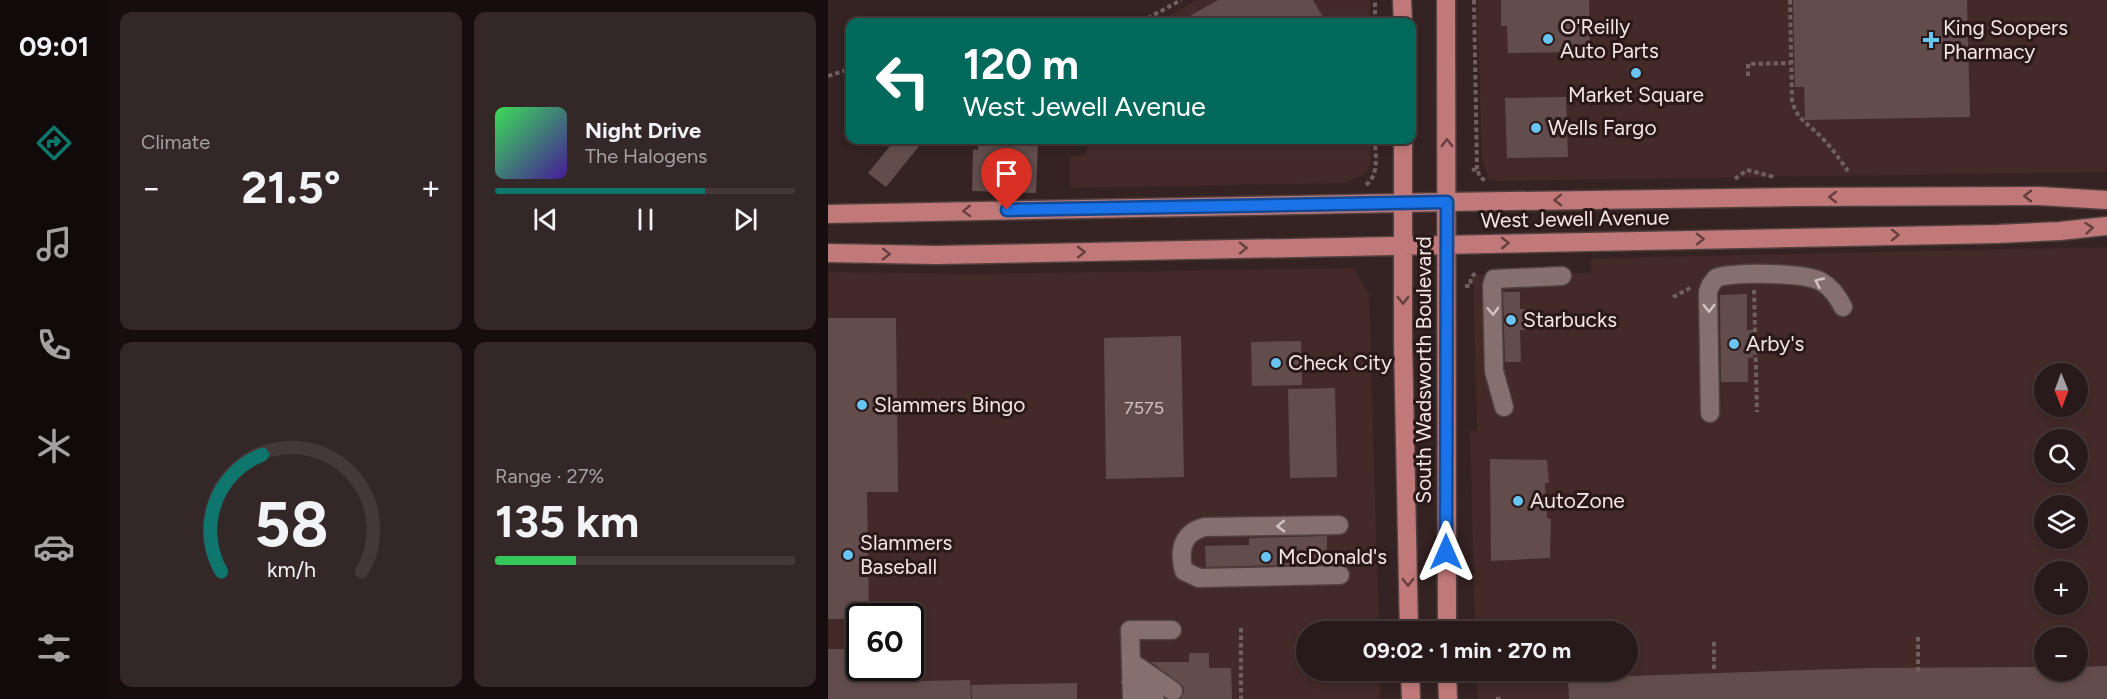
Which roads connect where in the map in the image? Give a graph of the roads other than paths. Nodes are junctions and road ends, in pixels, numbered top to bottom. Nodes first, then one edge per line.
1 (1402, 0) edge
2 (1446, 0) edge
3 (1402, 18) edge
4 (1403, 144) edge
5 (2107, 200) edge
6 (1447, 202) junction
7 (1404, 203) junction
8 (828, 214) edge
9 (2107, 226) edge
10 (1446, 244) junction
11 (1403, 245) junction
12 (828, 253) edge
13 (1562, 276) dead end
14 (1843, 307) dead end
15 (1504, 407) dead end
16 (1710, 413) dead end
17 (1339, 525) dead end
18 (1340, 575) dead end
19 (1409, 621) edge
20 (1446, 621) edge
21 (1172, 630) dead end
22 (1131, 662) junction
23 (1410, 681) edge
24 (1448, 681) edge
25 (1131, 690) edge
26 (1173, 691) dead end
27 (1155, 699) edge
28 (1411, 699) edge
29 (1448, 699) edge

1 - 3 main road
6 -> 2 main road, South Wadsworth Boulevard
4 - 7 main road, South Wadsworth Boulevard
5 -> 6 main road, West Jewell Avenue
6 - 7 main road, West Jewell Avenue
6 - 10 main road, South Wadsworth Boulevard
7 -> 8 main road, West Jewell Avenue
7 - 11 main road, South Wadsworth Boulevard
10 -> 9 main road, West Jewell Avenue
10 - 11 main road, West Jewell Avenue
10 - 20 main road, South Wadsworth Boulevard
12 -> 11 main road, West Jewell Avenue
11 -> 19 main road, South Wadsworth Boulevard
13 -> 15 lane
14 -> 16 lane
17 -> 18 lane
21 - 22 lane
22 - 25 lane
22 - 26 lane
23 - 28 main road
24 - 29 main road
25 - 27 lane

